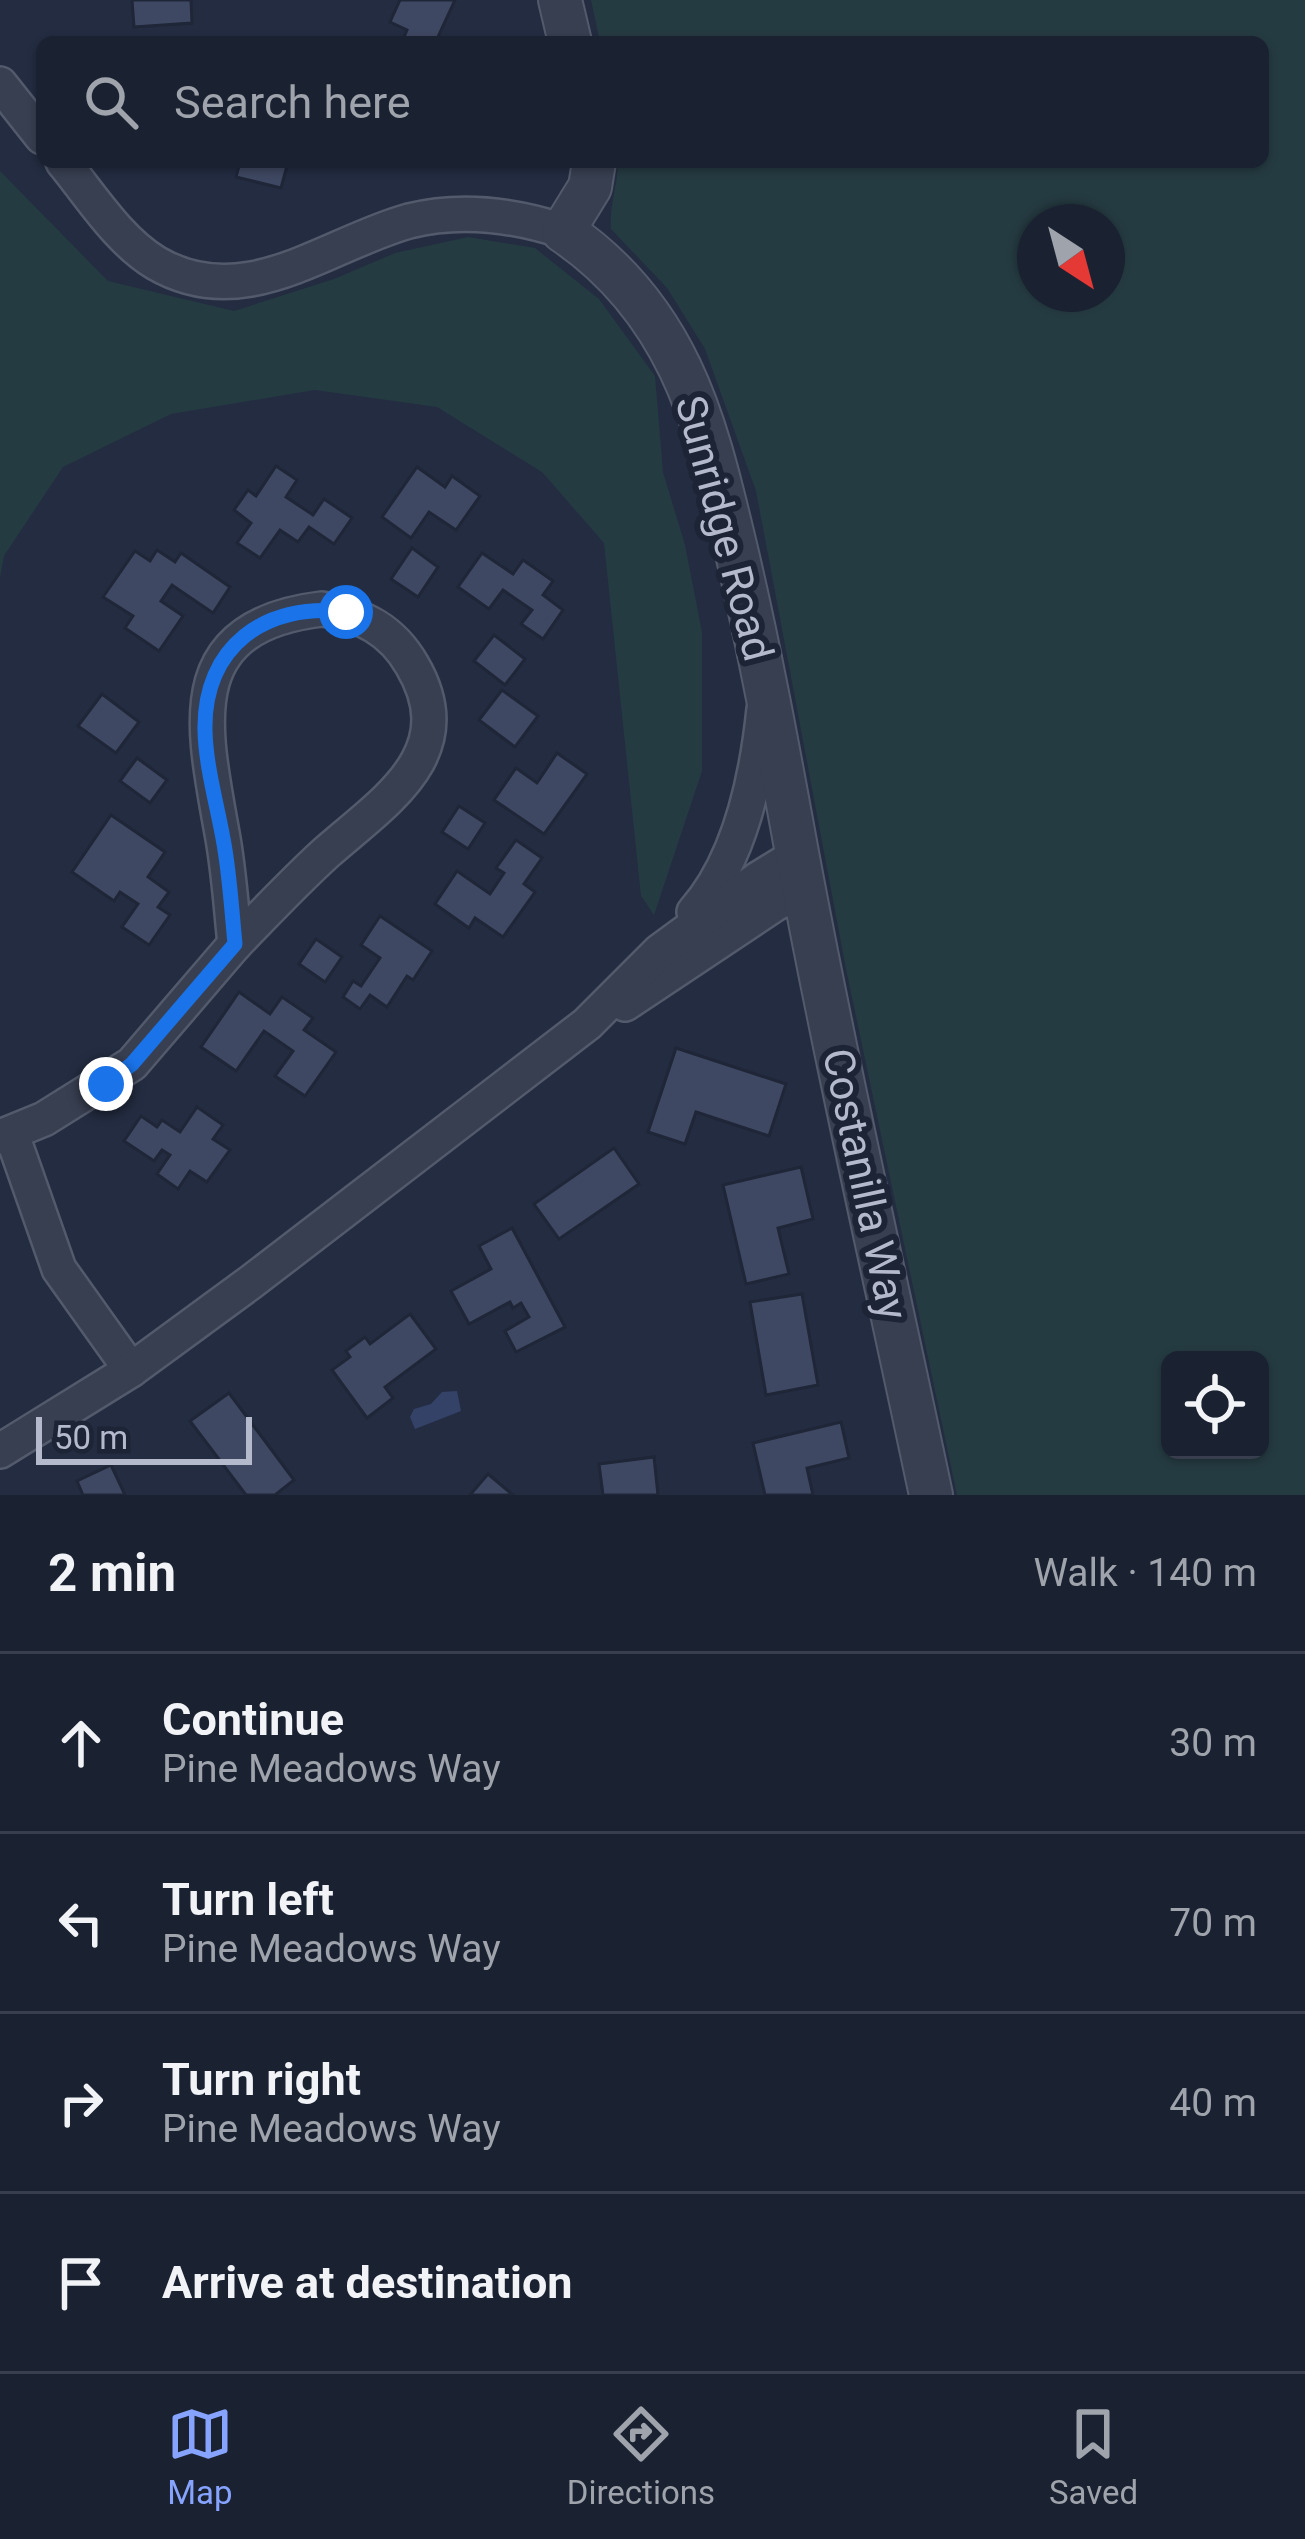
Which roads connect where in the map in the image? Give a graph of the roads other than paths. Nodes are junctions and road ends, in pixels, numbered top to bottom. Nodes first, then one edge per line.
1 (560, 0) edge
2 (569, 36) edge
3 (0, 84) edge
4 (36, 129) edge
5 (68, 168) edge
6 (593, 168) edge
7 (563, 231) junction
8 (767, 677) junction
9 (801, 872) junction
10 (235, 944) junction
11 (660, 951) junction
12 (586, 1024) junction
13 (6, 1136) edge
14 (130, 1370) junction
15 (0, 1451) edge
16 (931, 1495) edge

1 - 2 street
3 - 4 street
5 - 7 street, Sunridge Road
6 - 7 street
7 - 8 street, Sunridge Road
8 - 9 street, Sunridge Road
8 - 11 street
9 - 11 street
9 - 12 street
9 - 16 street, Costanilla Way
10 - 10 street
10 - 13 street
11 - 12 street
12 - 14 street
13 - 14 street
14 - 15 street

